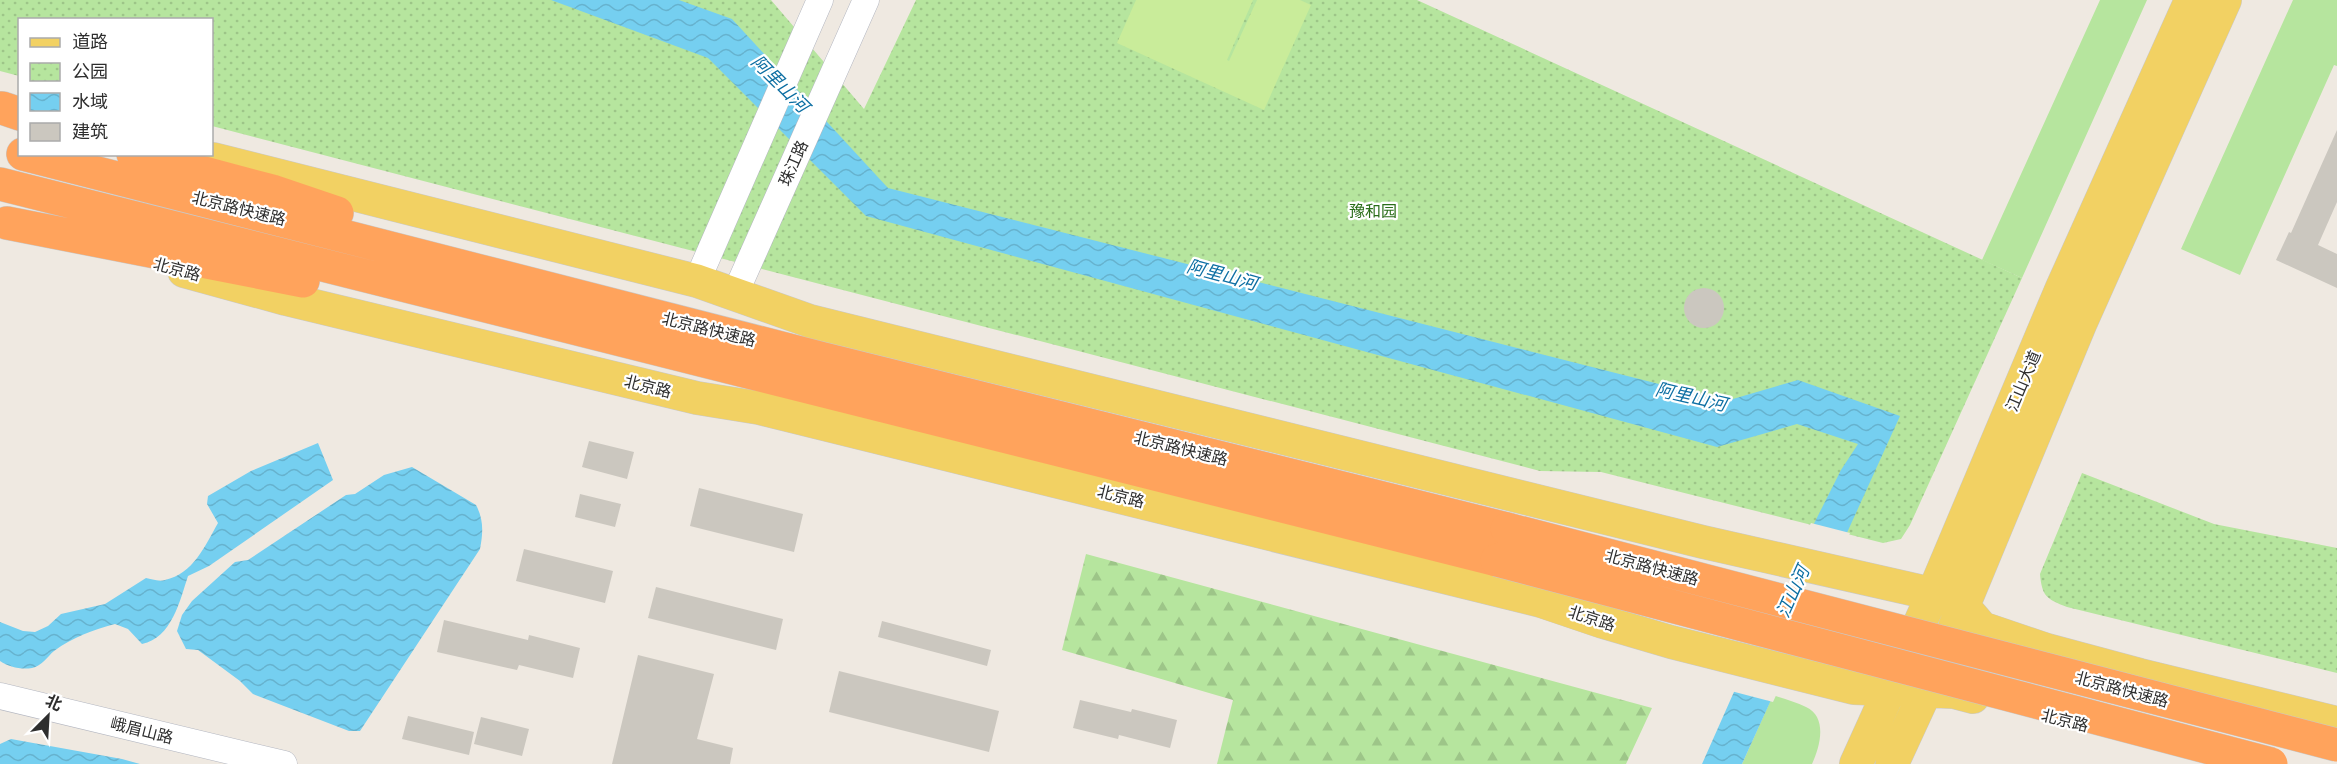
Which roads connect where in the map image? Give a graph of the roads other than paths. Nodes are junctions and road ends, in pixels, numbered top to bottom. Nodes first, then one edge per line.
1 (820, 0) edge
2 (866, 0) edge
3 (2191, 0) edge
4 (2225, 0) edge
5 (0, 149) edge
6 (18, 153) edge
7 (29, 156) edge
8 (141, 156) edge
9 (202, 156) edge
10 (0, 184) edge
11 (4, 222) edge
12 (697, 281) junction
13 (735, 294) junction
14 (820, 358) junction
15 (735, 370) junction
16 (1933, 594) junction
17 (1964, 607) junction
18 (1890, 689) junction
19 (1926, 691) junction
20 (0, 696) edge
21 (2337, 723) edge
22 (2337, 745) edge
23 (274, 763) edge
24 (1856, 764) edge
25 (1892, 764) edge
26 (2243, 764) edge
27 (2271, 764) edge

1 - 12 street
2 - 13 street, 珠江路
3 - 16 main road, 江山大道
4 - 17 main road, 江山大道
5 - 6 highway, 北京路快速路
7 - 14 highway, 北京路快速路
8 - 14 highway
9 - 12 main road
10 - 15 highway, 北京路快速路
11 - 15 highway
11 - 18 main road, 北京路
12 - 13 main road
13 - 16 main road
14 - 22 highway, 北京路快速路, bridge
15 - 27 highway, 北京路快速路, bridge
16 - 17 main road
16 - 18 main road, 江山大道
17 - 19 main road, 江山大道
17 - 21 main road
18 - 19 main road, 北京路
18 - 24 main road, 江山大道
19 - 25 main road, 江山大道
19 - 26 main road, 北京路
20 - 23 street, 峨眉山路

